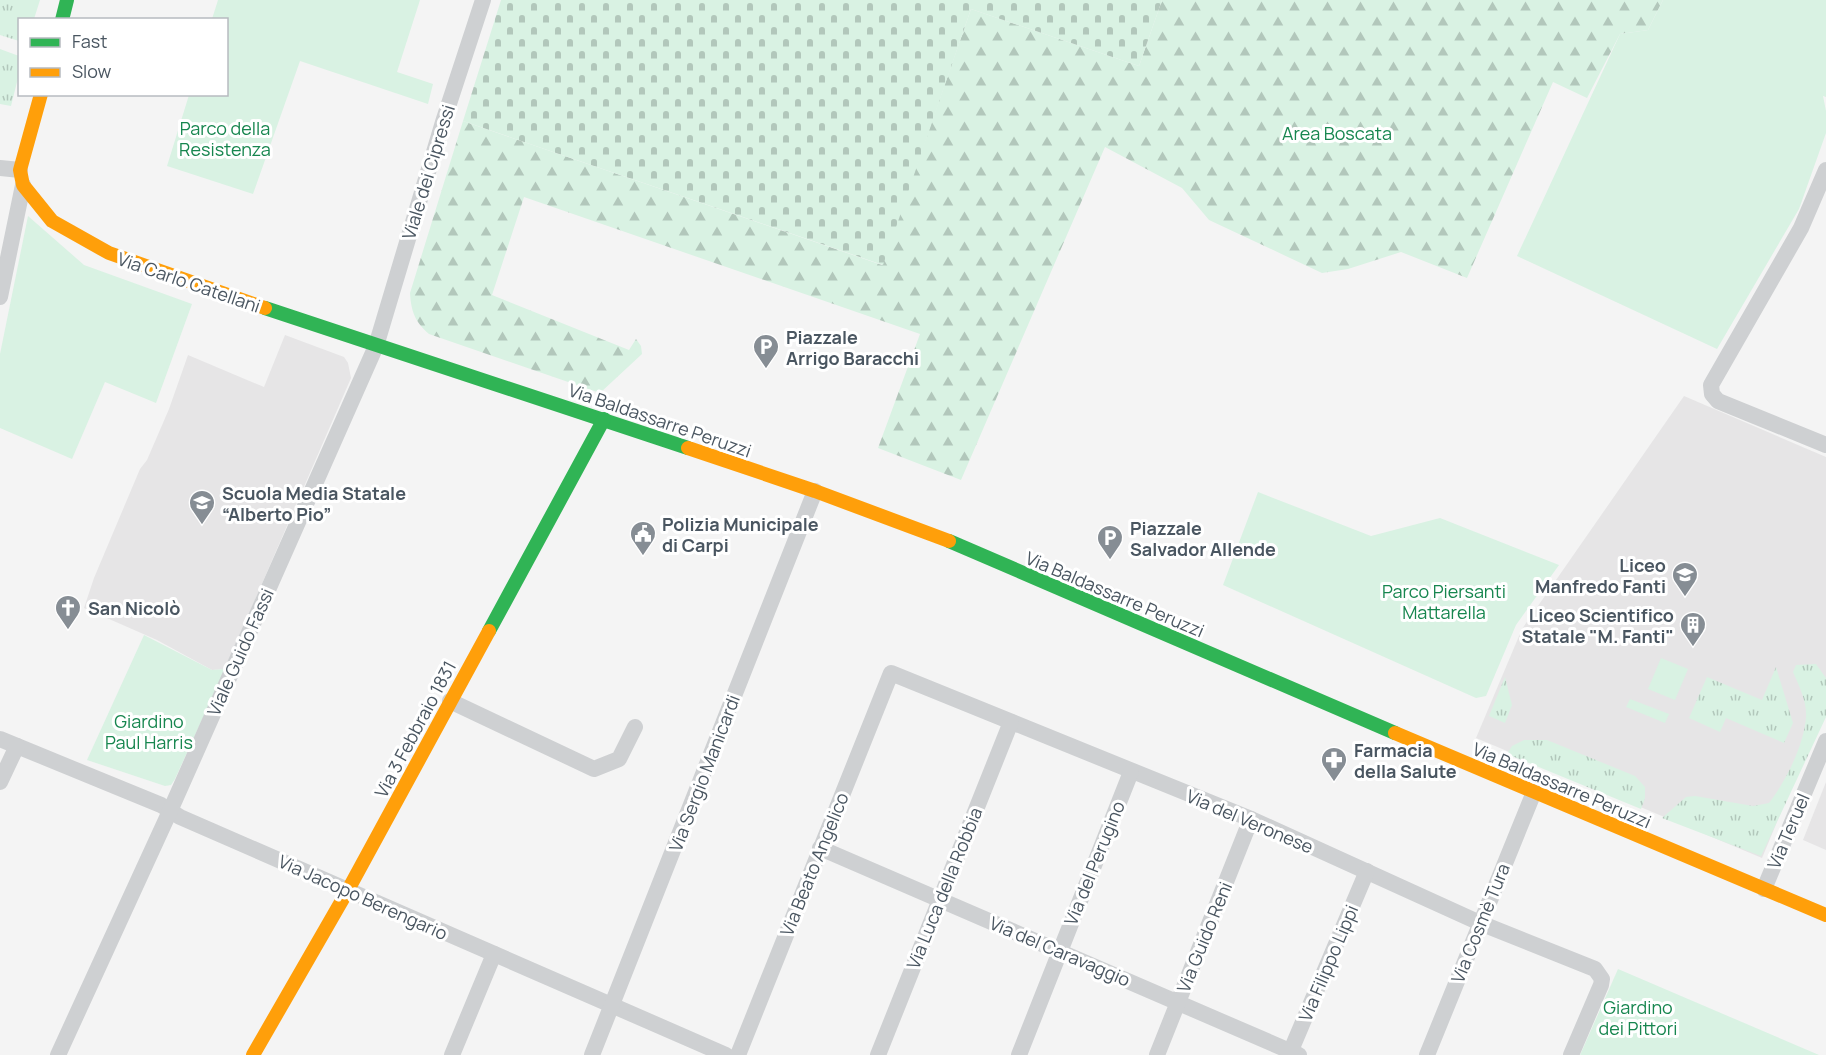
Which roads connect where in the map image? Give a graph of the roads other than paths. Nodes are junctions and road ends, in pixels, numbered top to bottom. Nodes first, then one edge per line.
1 (67, 0) edge
2 (483, 0) edge
3 (62, 18) edge
4 (41, 96) edge
5 (0, 168) edge
6 (1826, 170) edge
7 (22, 177) junction
8 (0, 297) edge
9 (376, 346) junction
10 (604, 419) junction
11 (1826, 445) edge
12 (815, 491) junction
13 (891, 673) joint
14 (450, 701) junction
15 (1011, 722) junction
16 (635, 727) dead end
17 (0, 739) edge
18 (1826, 741) edge
19 (16, 746) junction
20 (1131, 772) junction
21 (0, 782) edge
22 (1534, 792) junction
23 (170, 811) junction
24 (1251, 819) junction
25 (820, 848) junction
26 (1367, 871) junction
27 (1764, 889) junction
28 (348, 890) junction
29 (940, 899) junction
30 (1826, 915) edge
31 (1480, 923) junction
32 (1059, 951) junction
33 (494, 954) junction
34 (1178, 1003) junction
35 (613, 1006) junction
36 (1293, 1054) edge
37 (58, 1055) edge
38 (253, 1055) edge
39 (452, 1055) edge
40 (592, 1055) edge
41 (726, 1055) edge
42 (738, 1055) edge
43 (878, 1055) edge
44 (1019, 1055) edge
45 (1157, 1055) edge
46 (1427, 1055) edge
47 (1571, 1055) edge

1 - 3 street
2 - 9 street, Viale dei Cipressi
4 - 7 street
5 - 7 street
6 - 11 street
7 - 8 street
7 - 9 street, Via Carlo Catellani
9 - 10 street, Via Baldassarre Peruzzi
9 - 23 street, Viale Guido Fassi
10 - 12 street, Via Baldassarre Peruzzi
10 - 14 street, Via 3 Febbraio 1831
12 - 22 street, Via Baldassarre Peruzzi
12 - 35 street, Via Sergio Manicardi
13 - 15 street, Via del Veronese
13 - 25 street, Via Beato Angelico
14 - 16 street
14 - 28 street, Via 3 Febbraio 1831
15 - 20 street, Via del Veronese
15 - 29 street, Via Luca della Robbia
17 - 19 street, Via Jacopo Berengario
18 - 27 street, Via Teruel
19 - 21 street
19 - 23 street, Via Jacopo Berengario
20 - 24 street, Via del Veronese
20 - 32 street, Via del Perugino
22 - 27 street, Via Baldassarre Peruzzi
22 - 31 street, Via Cosmè Tura
23 - 28 street, Via Jacopo Berengario
23 - 37 street, Viale Guido Fassi
24 - 26 street, Via del Veronese
24 - 34 street, Via Guido Reni
25 - 29 street, Via del Caravaggio
25 - 42 street, Via Beato Angelico
26 - 31 street, Via del Veronese
26 - 36 street, Via Filippo Lippi
27 - 30 street, Via Baldassarre Peruzzi
28 - 33 street, Via Jacopo Berengario
28 - 38 street, Via 3 Febbraio 1831
29 - 32 street, Via del Caravaggio
29 - 43 street, Via Luca della Robbia
31 - 46 street, Via Cosmè Tura
31 - 47 street, Via del Veronese
32 - 34 street, Via del Caravaggio
32 - 44 street, Via del Perugino
33 - 35 street, Via Jacopo Berengario
33 - 39 street
34 - 36 street, Via del Caravaggio
34 - 45 street, Via Guido Reni
35 - 40 street, Via Sergio Manicardi
35 - 41 street, Via Jacopo Berengario

